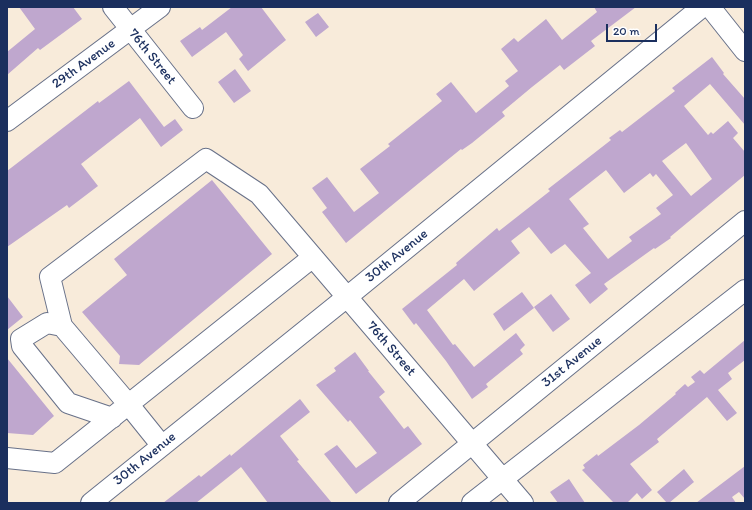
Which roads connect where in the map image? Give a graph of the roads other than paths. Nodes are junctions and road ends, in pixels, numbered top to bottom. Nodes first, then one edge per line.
1 (113, 7) edge
2 (160, 7) edge
3 (702, 7) edge
4 (710, 7) edge
5 (130, 30) junction
6 (745, 51) edge
7 (193, 108) dead end
8 (7, 121) edge
9 (745, 221) edge
10 (313, 257) junction
11 (745, 290) edge
12 (346, 297) junction
13 (62, 326) junction
14 (129, 405) junction
15 (112, 418) junction
16 (472, 443) junction
17 (162, 446) junction
18 (7, 458) edge
19 (503, 479) junction
20 (91, 503) edge
21 (399, 503) edge
22 (472, 503) edge
23 (523, 503) edge

1 - 5 street, 76th Street
2 - 5 street, 29th Avenue
3 - 12 street, 30th Avenue
4 - 6 street
5 - 7 street, 76th Street
5 - 8 street, 29th Avenue
9 - 16 street, 31st Avenue
10 - 12 street, 76th Street
10 - 13 street, 76th Street
10 - 14 street
11 - 19 street
12 - 16 street, 76th Street
12 - 17 street, 30th Avenue
13 - 14 street
13 - 15 street
14 - 15 street
14 - 17 street
15 - 18 street
16 - 19 street, 76th Street
16 - 21 street, 31st Avenue
17 - 20 street, 30th Avenue
19 - 22 street
19 - 23 street, 76th Street

